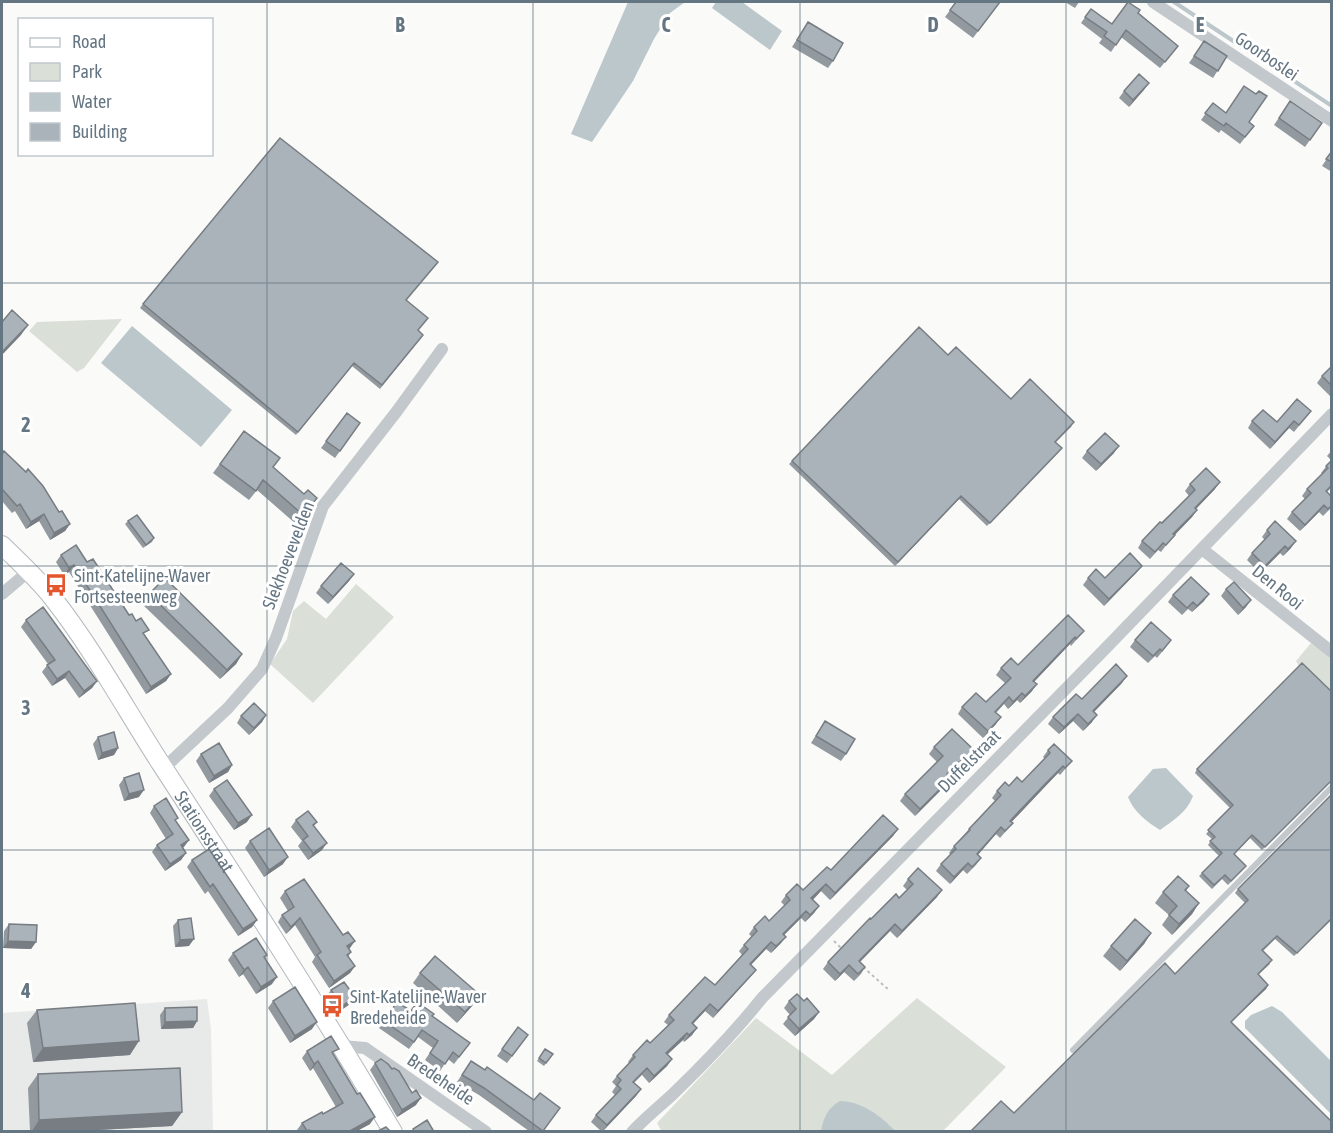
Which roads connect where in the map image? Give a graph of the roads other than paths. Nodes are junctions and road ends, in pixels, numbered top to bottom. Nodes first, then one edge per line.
1 (1153, 2) edge
2 (1332, 121) edge
3 (442, 349) dead end
4 (1332, 414) edge
5 (2, 545) edge
6 (1202, 549) junction
7 (29, 571) junction
8 (2, 594) edge
9 (1332, 652) edge
10 (164, 768) junction
11 (1332, 787) edge
12 (342, 1046) junction
13 (1072, 1050) dead end
14 (393, 1131) edge
15 (486, 1131) edge
16 (632, 1131) edge

1 - 2 street, Goorboslei
3 - 10 street, Slekhoevevelden
4 - 6 street, Duffelstraat
5 - 7 street, Stationsstraat
6 - 9 street, Den Rooi
6 - 16 street, Duffelstraat
7 - 8 street
7 - 10 street, Stationsstraat
10 - 12 street, Stationsstraat
11 - 13 lane
12 - 14 street, Stationsstraat
12 - 15 street, Bredeheide

